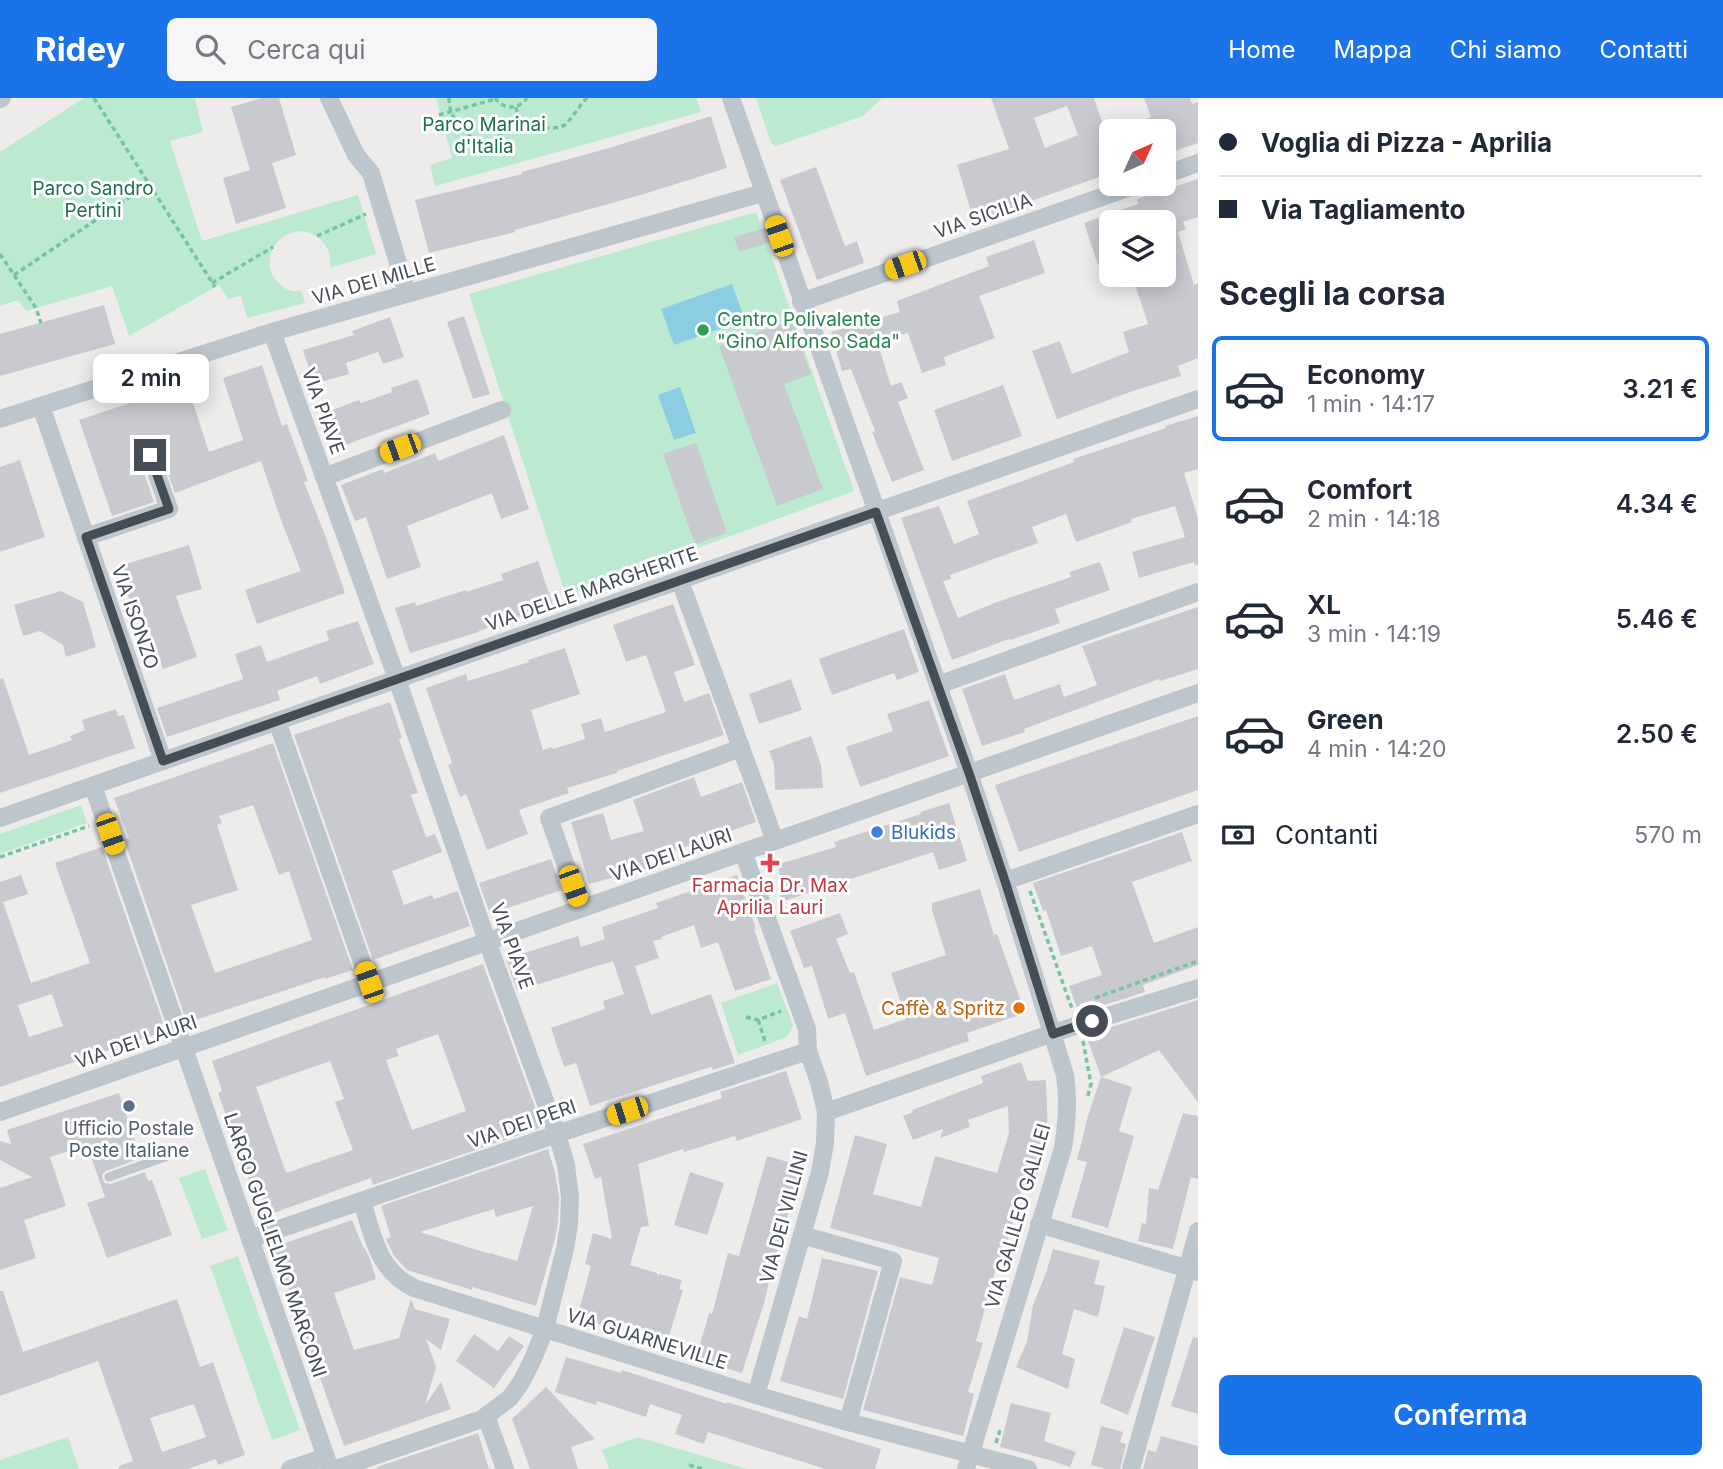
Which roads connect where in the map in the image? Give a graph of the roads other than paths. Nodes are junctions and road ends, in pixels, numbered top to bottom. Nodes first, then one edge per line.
1 (330, 98) edge
2 (731, 98) edge
3 (1198, 163) edge
4 (1176, 171) edge
5 (764, 193) junction
6 (1105, 196) edge
7 (407, 293) junction
8 (802, 302) junction
9 (272, 332) junction
10 (1198, 399) edge
11 (41, 406) junction
12 (502, 410) dead end
13 (0, 419) edge
14 (150, 455) dead end
15 (324, 477) junction
16 (876, 512) junction
17 (86, 537) junction
18 (680, 580) junction
19 (1198, 592) edge
20 (397, 679) junction
21 (938, 685) junction
22 (1198, 692) edge
23 (278, 721) junction
24 (741, 748) junction
25 (163, 761) junction
26 (969, 773) junction
27 (93, 786) junction
28 (1198, 814) edge
29 (0, 818) edge
30 (775, 841) junction
31 (743, 852) junction
32 (1005, 881) junction
33 (581, 908) junction
34 (487, 941) junction
35 (369, 982) junction
36 (1198, 988) edge
37 (1053, 1034) junction
38 (184, 1047) junction
39 (808, 1051) junction
40 (0, 1112) edge
41 (826, 1112) junction
42 (557, 1134) junction
43 (187, 1149) dead end
44 (109, 1177) dead end
45 (362, 1201) junction
46 (1039, 1224) junction
47 (1198, 1231) edge
48 (802, 1235) junction
49 (250, 1239) junction
50 (1192, 1270) edge
51 (545, 1329) junction
52 (756, 1395) junction
53 (486, 1416) junction
54 (848, 1422) junction
55 (968, 1461) edge
56 (330, 1465) edge
57 (290, 1469) edge
58 (505, 1469) edge
59 (1028, 1469) edge
60 (1131, 1469) edge

1 - 7 street
2 - 5 street, VIA GALILEO GALILEI
3 - 4 street
5 - 7 street, VIA DEI MILLE
5 - 8 street, VIA GALILEO GALILEI
6 - 8 street, VIA SICILIA
7 - 9 street, VIA DEI MILLE
8 - 16 street, VIA GALILEO GALILEI
9 - 11 street, VIA DEI MILLE
9 - 15 street, VIA PIAVE
10 - 16 street, VIA DELLE MARGHERITE
11 - 13 street, VIA DEI MILLE
11 - 17 street, VIA ISONZO
12 - 15 street
14 - 17 street
15 - 20 street, VIA PIAVE
16 - 18 street, VIA DELLE MARGHERITE
16 - 21 street, VIA GALILEO GALILEI
17 - 25 street, VIA ISONZO
18 - 20 street, VIA DELLE MARGHERITE
18 - 24 street
19 - 21 street
20 - 23 street, VIA DELLE MARGHERITE
20 - 34 street, VIA PIAVE
21 - 26 street, VIA GALILEO GALILEI
22 - 26 street, VIA DEI LAURI
23 - 25 street, VIA DELLE MARGHERITE
23 - 35 street
24 - 30 street
24 - 33 street
25 - 27 street, VIA DELLE MARGHERITE
26 - 30 street, VIA DEI LAURI
26 - 32 street, VIA GALILEO GALILEI
27 - 29 street, VIA DELLE MARGHERITE
27 - 38 street, LARGO GUGLIELMO MARCONI
28 - 32 street
30 - 31 street, VIA DEI LAURI
31 - 33 street, VIA DEI LAURI
31 - 39 street, VIA DEI VILLINI
32 - 37 street, VIA GALILEO GALILEI
33 - 34 street, VIA DEI LAURI
34 - 35 street, VIA DEI LAURI
34 - 42 street, VIA PIAVE
35 - 38 street, VIA DEI LAURI
36 - 37 street
37 - 41 street
37 - 46 street, VIA GALILEO GALILEI
38 - 40 street, VIA DEI LAURI
38 - 49 street, LARGO GUGLIELMO MARCONI
39 - 41 street, VIA DEI VILLINI
39 - 42 street, VIA DEI PERI
41 - 48 street, VIA DEI VILLINI
42 - 45 street, VIA DEI PERI
42 - 51 street, VIA PIAVE
43 - 44 lane
45 - 49 street, VIA DEI PERI
45 - 51 street, VIA GUARNEVILLE
46 - 50 street
46 - 55 street, VIA GALILEO GALILEI
47 - 50 street
48 - 52 street, VIA DEI VILLINI
48 - 54 street
49 - 56 street, LARGO GUGLIELMO MARCONI
50 - 60 street
51 - 52 street, VIA GUARNEVILLE
51 - 53 street, VIA PIAVE
52 - 54 street, VIA GUARNEVILLE
53 - 56 street, VIA PIAVE
53 - 58 street
54 - 55 street, VIA GUARNEVILLE
55 - 59 street, VIA GUARNEVILLE
56 - 57 street, VIA PIAVE

